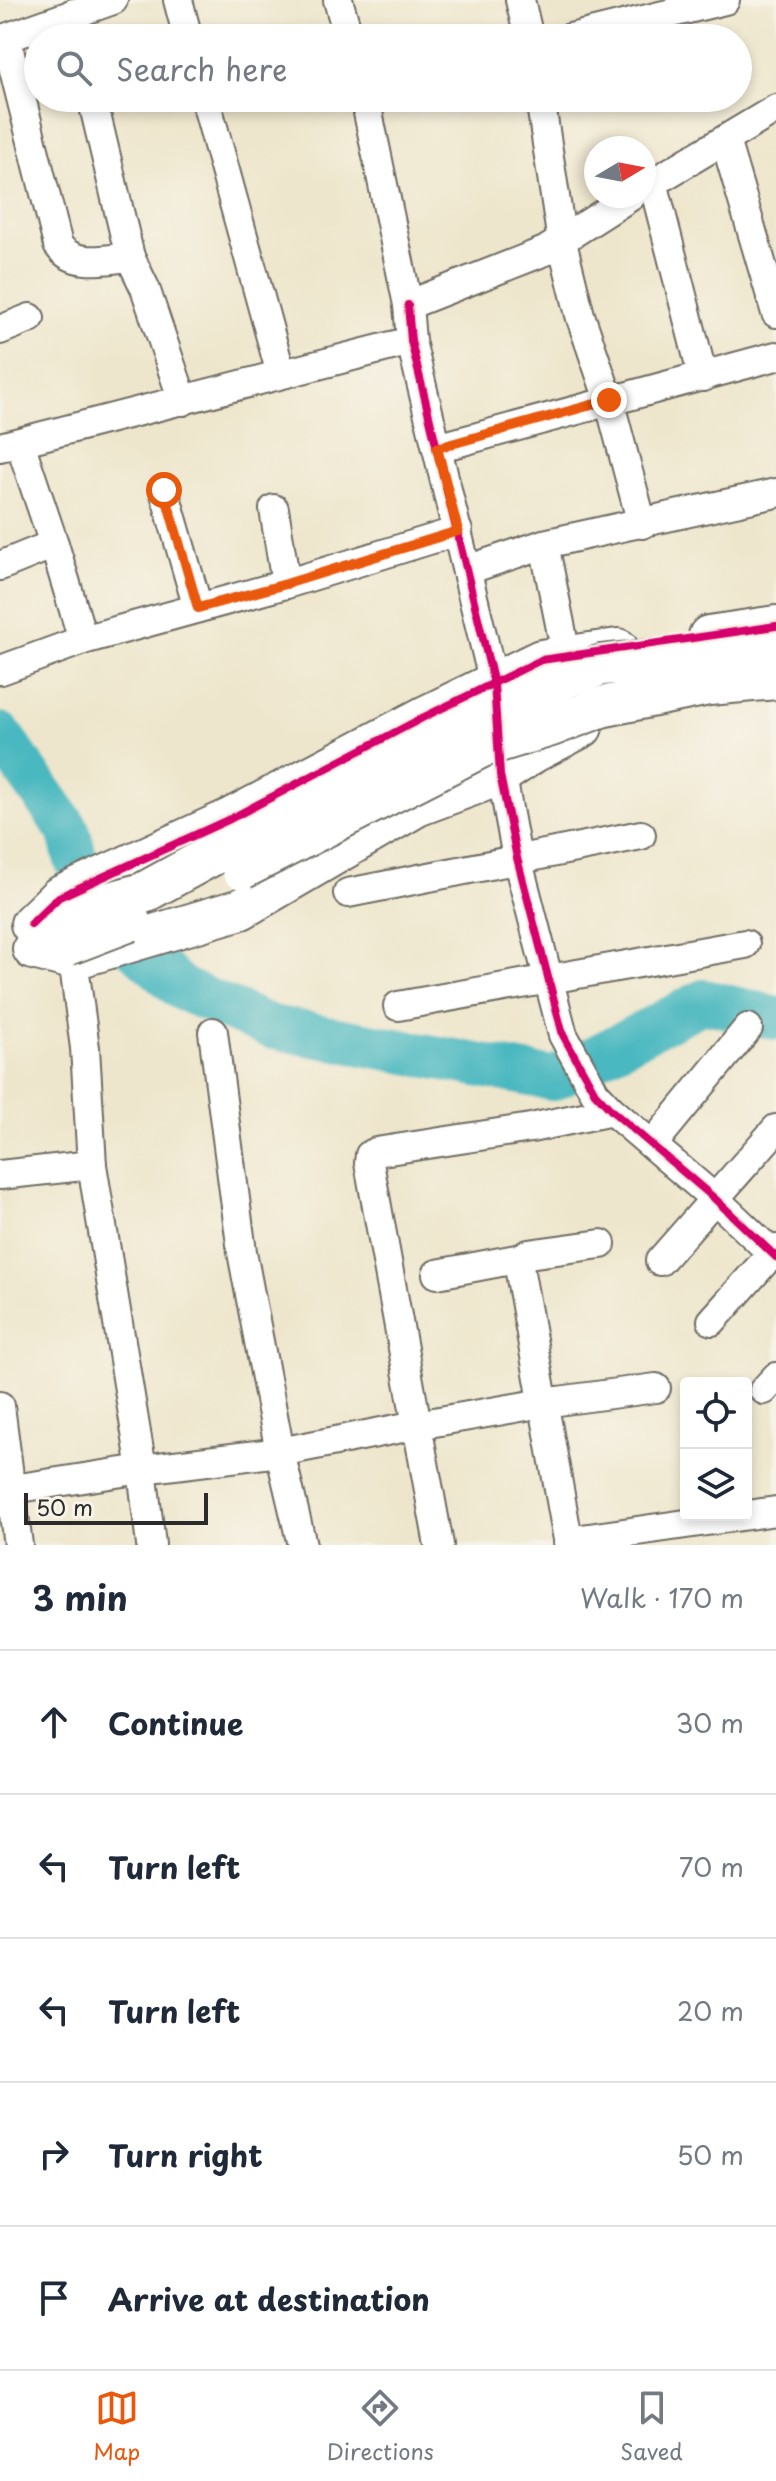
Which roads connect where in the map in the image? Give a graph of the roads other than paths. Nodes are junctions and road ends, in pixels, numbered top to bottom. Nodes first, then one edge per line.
1 (113, 0) edge
2 (178, 0) edge
3 (338, 0) edge
4 (520, 0) edge
5 (725, 0) edge
6 (622, 12) edge
7 (68, 17) edge
8 (47, 24) edge
9 (184, 24) edge
10 (345, 24) edge
11 (526, 24) edge
12 (598, 24) edge
13 (24, 32) edge
14 (3, 39) edge
15 (776, 109) edge
16 (95, 112) edge
17 (209, 112) edge
18 (368, 112) edge
19 (542, 112) edge
20 (725, 140) junction
21 (656, 181) edge
22 (614, 208) edge
23 (649, 208) edge
24 (562, 242) junction
25 (130, 257) junction
26 (408, 305) junction
27 (776, 313) edge
28 (30, 318) dead end
29 (0, 330) edge
30 (411, 341) junction
31 (776, 356) edge
32 (281, 374) junction
33 (703, 377) junction
34 (609, 400) junction
35 (183, 401) junction
36 (10, 445) edge
37 (437, 448) junction
38 (164, 490) dead end
39 (776, 493) edge
40 (274, 509) dead end
41 (642, 524) junction
42 (458, 531) junction
43 (54, 544) junction
44 (544, 544) junction
45 (0, 566) edge
46 (467, 570) junction
47 (286, 584) junction
48 (198, 608) junction
49 (776, 626) edge
50 (562, 634) dead end
51 (83, 640) junction
52 (776, 647) edge
53 (1, 670) edge
54 (776, 679) edge
55 (494, 684) junction
56 (776, 692) edge
57 (500, 775) junction
58 (641, 835) dead end
59 (517, 858) junction
60 (348, 893) dead end
61 (46, 936) edge
62 (745, 944) dead end
63 (550, 977) junction
64 (398, 1006) dead end
65 (748, 1028) dead end
66 (213, 1032) dead end
67 (604, 1102) junction
68 (776, 1129) edge
69 (652, 1145) junction
70 (92, 1165) junction
71 (0, 1175) edge
72 (714, 1198) junction
73 (601, 1244) dead end
74 (774, 1253) edge
75 (522, 1258) junction
76 (660, 1261) dead end
77 (437, 1274) dead end
78 (712, 1321) dead end
79 (656, 1388) dead end
80 (543, 1403) junction
81 (0, 1406) edge
82 (417, 1425) junction
83 (280, 1452) junction
84 (142, 1469) junction
85 (6, 1491) edge
86 (776, 1511) edge
87 (569, 1543) edge
88 (18, 1545) edge
89 (151, 1545) edge
90 (302, 1545) edge
91 (439, 1545) edge

1 - 7 street
2 - 9 street
3 - 10 street
4 - 11 street
5 - 6 street
6 - 12 street
7 - 8 street
13 - 14 street
14 - 25 street
15 - 20 street
16 - 25 street
17 - 32 street
18 - 26 street
19 - 24 street
20 - 21 street
20 - 27 street
22 - 24 street
23 - 33 street
24 - 26 street
24 - 34 street
25 - 35 street
26 - 30 street
28 - 29 street
30 - 32 street
30 - 37 street
31 - 33 street
32 - 35 street
33 - 34 street
34 - 37 street
34 - 41 street
35 - 36 street
36 - 43 street
37 - 42 street
38 - 48 street
39 - 41 street
40 - 47 street
41 - 44 street
42 - 46 street
42 - 47 street
43 - 45 street
43 - 51 street
44 - 46 street
44 - 50 street
46 - 55 street
47 - 48 street
48 - 51 street
49 - 55 street
51 - 53 street
52 - 61 street, bridge
54 - 61 street, bridge
55 - 57 street
55 - 61 street
56 - 57 street
57 - 59 street
57 - 61 street
58 - 59 street
59 - 60 street
59 - 63 street
61 - 70 street
62 - 63 street
63 - 64 street
63 - 67 street
65 - 69 street
66 - 83 street
67 - 69 street
67 - 82 street
68 - 72 street
69 - 72 street
70 - 71 street
70 - 84 street
72 - 74 street
72 - 76 street
73 - 75 street
74 - 78 street
75 - 77 street
75 - 80 street
79 - 80 street
80 - 82 street
80 - 87 street
81 - 85 street
82 - 83 street
82 - 91 street
83 - 84 street
83 - 90 street
84 - 85 street
84 - 89 street
85 - 88 street
86 - 87 street

